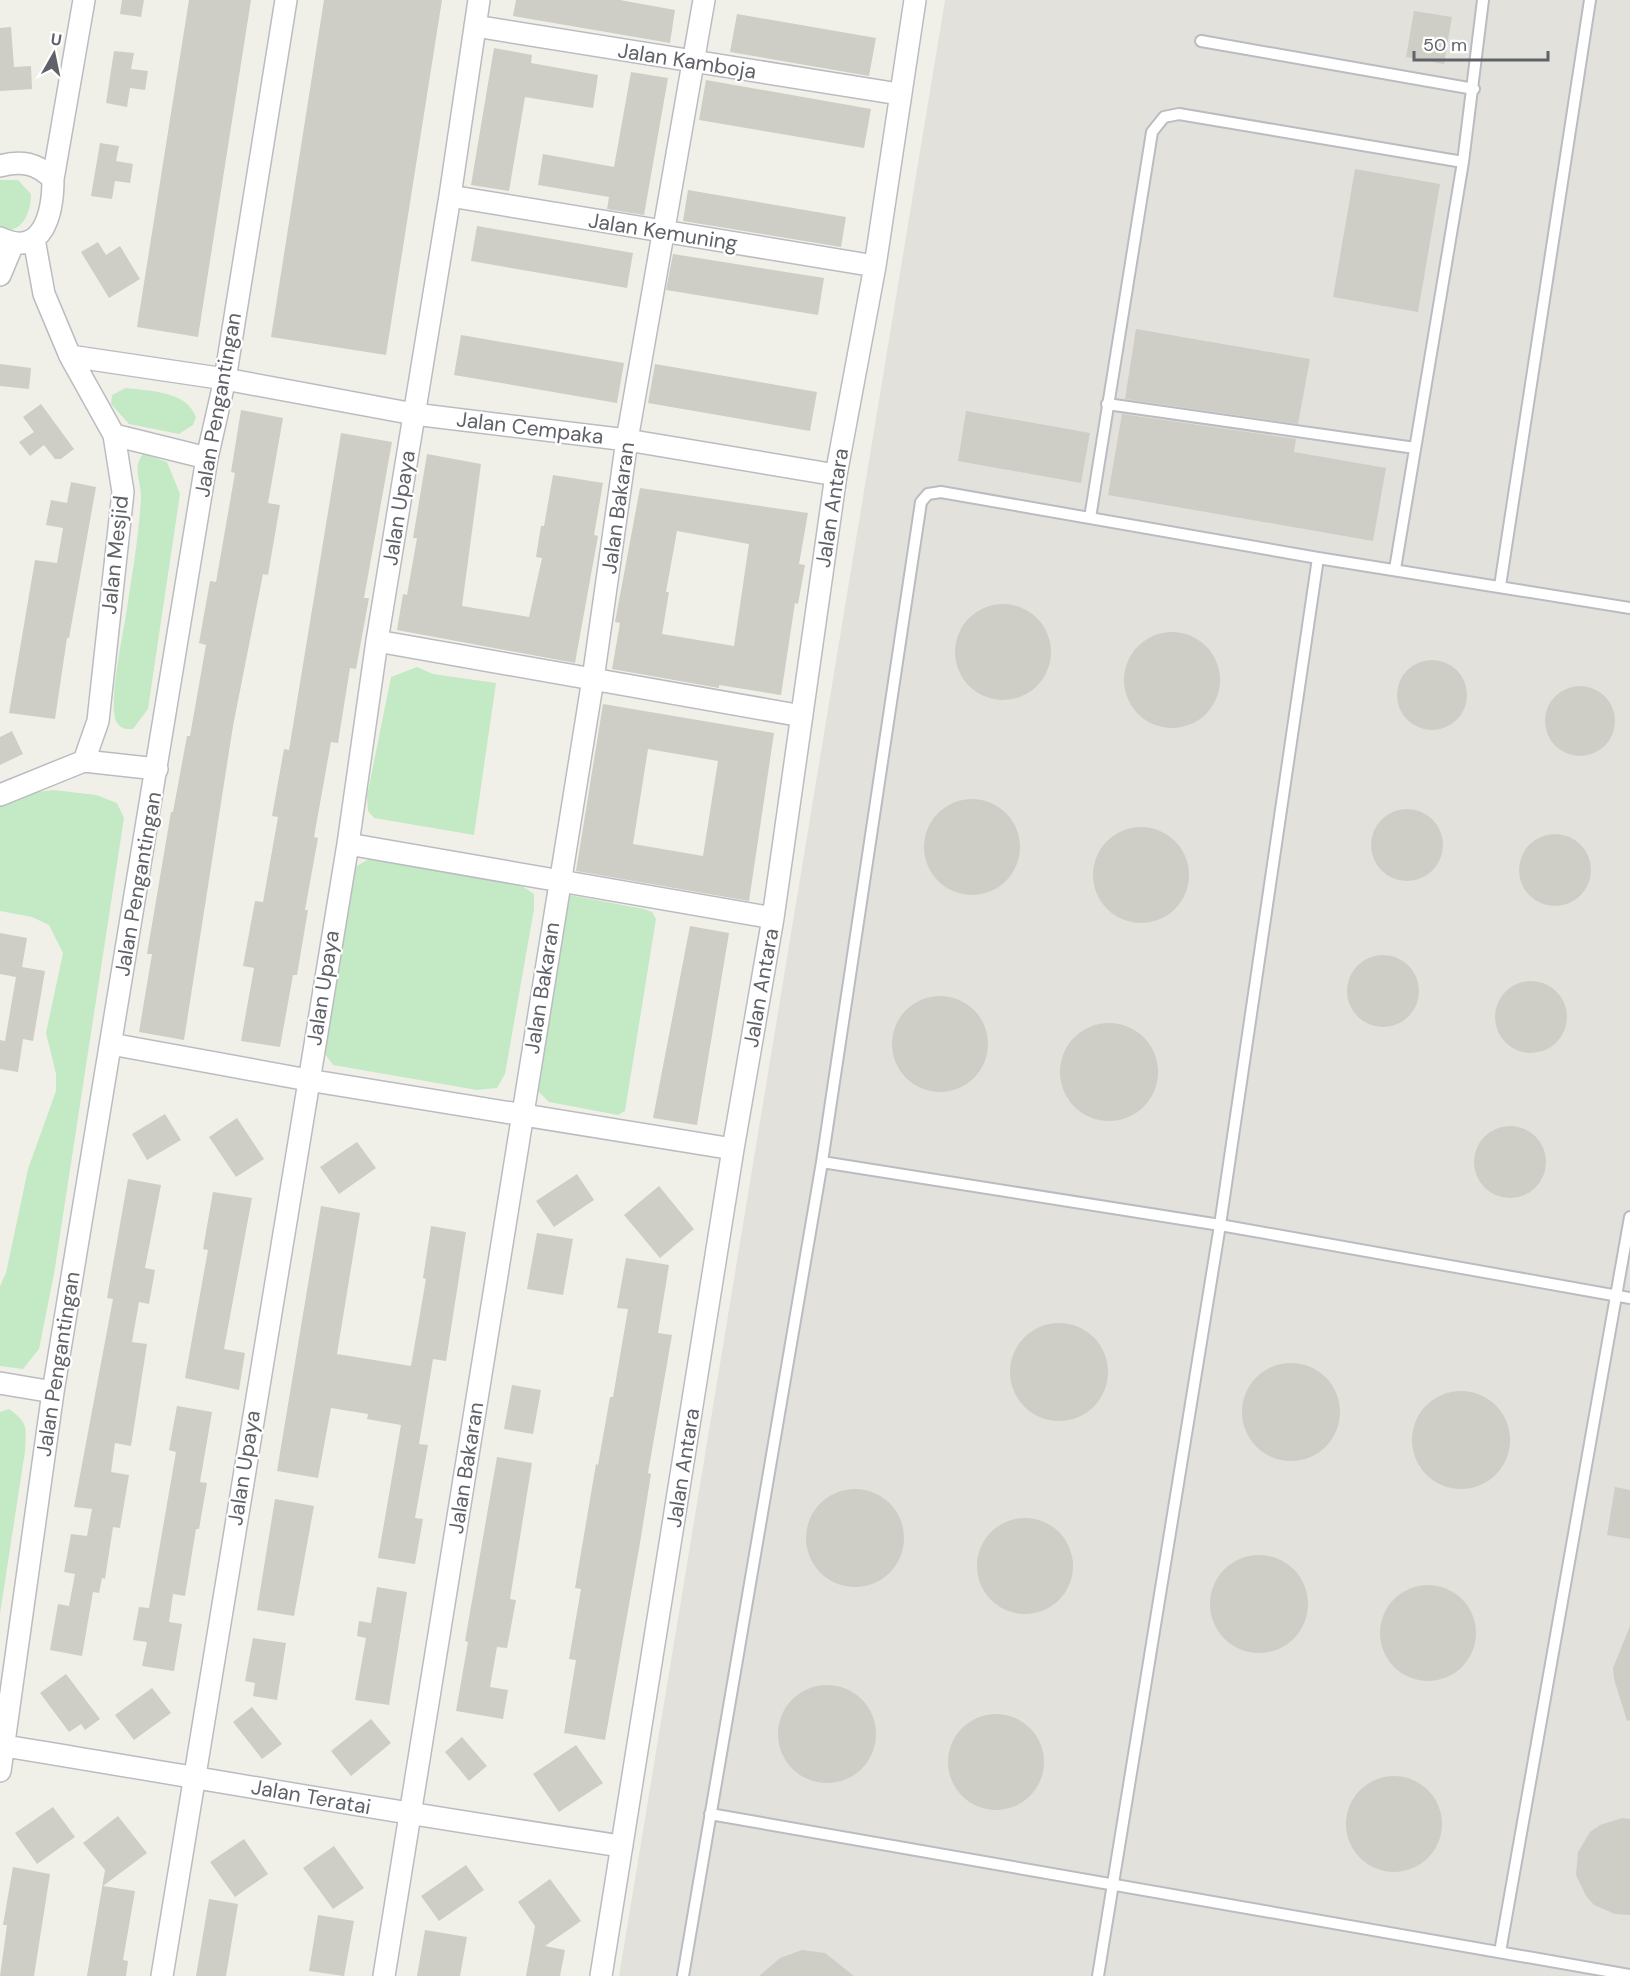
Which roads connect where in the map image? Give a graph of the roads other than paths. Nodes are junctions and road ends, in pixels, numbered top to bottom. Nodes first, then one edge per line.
1 (84, 0) edge
2 (286, 0) edge
3 (479, 0) edge
4 (704, 0) edge
5 (915, 0) edge
6 (1483, 0) edge
7 (1590, 0) edge
8 (474, 26) junction
9 (1201, 41) dead end
10 (694, 63) junction
11 (1474, 89) junction
12 (899, 94) junction
13 (1463, 162) junction
14 (0, 166) edge
15 (53, 178) junction
16 (450, 196) junction
17 (665, 232) junction
18 (34, 239) junction
19 (6, 241) edge
20 (875, 266) junction
21 (0, 275) edge
22 (70, 356) junction
23 (225, 379) junction
24 (1107, 404) junction
25 (414, 414) junction
26 (114, 435) junction
27 (627, 440) junction
28 (1414, 448) junction
29 (207, 458) junction
30 (836, 475) junction
31 (1090, 518) junction
32 (1318, 558) junction
33 (1395, 569) junction
34 (1500, 586) junction
35 (1630, 608) edge
36 (377, 641) junction
37 (593, 680) junction
38 (802, 716) junction
39 (84, 761) junction
40 (157, 770) junction
41 (0, 795) edge
42 (348, 844) junction
43 (559, 881) junction
44 (773, 918) junction
45 (111, 1044) junction
46 (308, 1080) junction
47 (522, 1116) junction
48 (733, 1149) junction
49 (822, 1162) junction
50 (1630, 1217) edge
51 (1220, 1225) junction
52 (1617, 1296) junction
53 (1630, 1298) edge
54 (0, 1383) edge
55 (53, 1392) junction
56 (2, 1745) edge
57 (0, 1771) edge
58 (194, 1775) junction
59 (710, 1814) junction
60 (410, 1815) junction
61 (622, 1846) junction
62 (1113, 1886) junction
63 (1500, 1952) junction
64 (1630, 1975) edge
65 (162, 1976) edge
66 (384, 1976) edge
67 (601, 1976) edge
68 (683, 1976) edge
69 (1098, 1976) edge

1 - 15 street
2 - 23 street, Jalan Pengantingan
3 - 8 street, Jalan Upaya
4 - 10 street, Jalan Bakaran
5 - 12 street, Jalan Antara
6 - 11 lane
7 - 34 lane
8 - 10 street, Jalan Kamboja
8 - 16 street, Jalan Upaya
9 - 11 lane
10 - 12 street, Jalan Kamboja
10 - 17 street, Jalan Bakaran
11 - 13 lane
12 - 20 street, Jalan Antara
13 - 24 lane
13 - 28 lane
14 - 15 street
15 - 18 street
16 - 17 street, Jalan Kemuning
16 - 25 street, Jalan Upaya
17 - 20 street, Jalan Kemuning
17 - 27 street, Jalan Bakaran
18 - 19 street
18 - 22 street, Jalan Mesjid
19 - 21 street
20 - 30 street, Jalan Antara
22 - 23 street, Jalan Cempaka
22 - 26 street, Jalan Mesjid
23 - 25 street, Jalan Cempaka
23 - 29 street, Jalan Pengantingan
24 - 28 lane
24 - 31 lane
25 - 27 street, Jalan Cempaka
25 - 36 street, Jalan Upaya
26 - 29 street
26 - 39 street, Jalan Mesjid
27 - 30 street, Jalan Cempaka
27 - 37 street, Jalan Bakaran
28 - 33 lane
29 - 40 street, Jalan Pengantingan
30 - 38 street, Jalan Antara
31 - 32 lane
31 - 49 lane
32 - 33 lane
32 - 51 lane
33 - 34 lane
34 - 35 lane
36 - 37 street
36 - 42 street, Jalan Upaya
37 - 38 street
37 - 43 street, Jalan Bakaran
38 - 44 street, Jalan Antara
39 - 40 street
39 - 41 street
40 - 45 street, Jalan Pengantingan
42 - 43 street
42 - 46 street, Jalan Upaya
43 - 44 street
43 - 47 street, Jalan Bakaran
44 - 48 street, Jalan Antara
45 - 46 street
45 - 55 street, Jalan Pengantingan
46 - 47 street
46 - 58 street, Jalan Upaya
47 - 48 street
47 - 60 street, Jalan Bakaran
48 - 61 street, Jalan Antara
49 - 51 lane
49 - 59 lane
50 - 52 lane
51 - 52 lane
51 - 62 lane
52 - 53 lane
52 - 63 lane
54 - 55 street
55 - 56 street, Jalan Pengantingan
56 - 57 street, Jalan Pengantingan
56 - 58 street, Jalan Teratai
58 - 60 street, Jalan Teratai
58 - 65 street, Jalan Upaya
59 - 62 lane
59 - 68 lane
60 - 61 street, Jalan Teratai
60 - 66 street, Jalan Bakaran
61 - 67 street, Jalan Antara
62 - 63 lane
62 - 69 lane
63 - 64 lane

